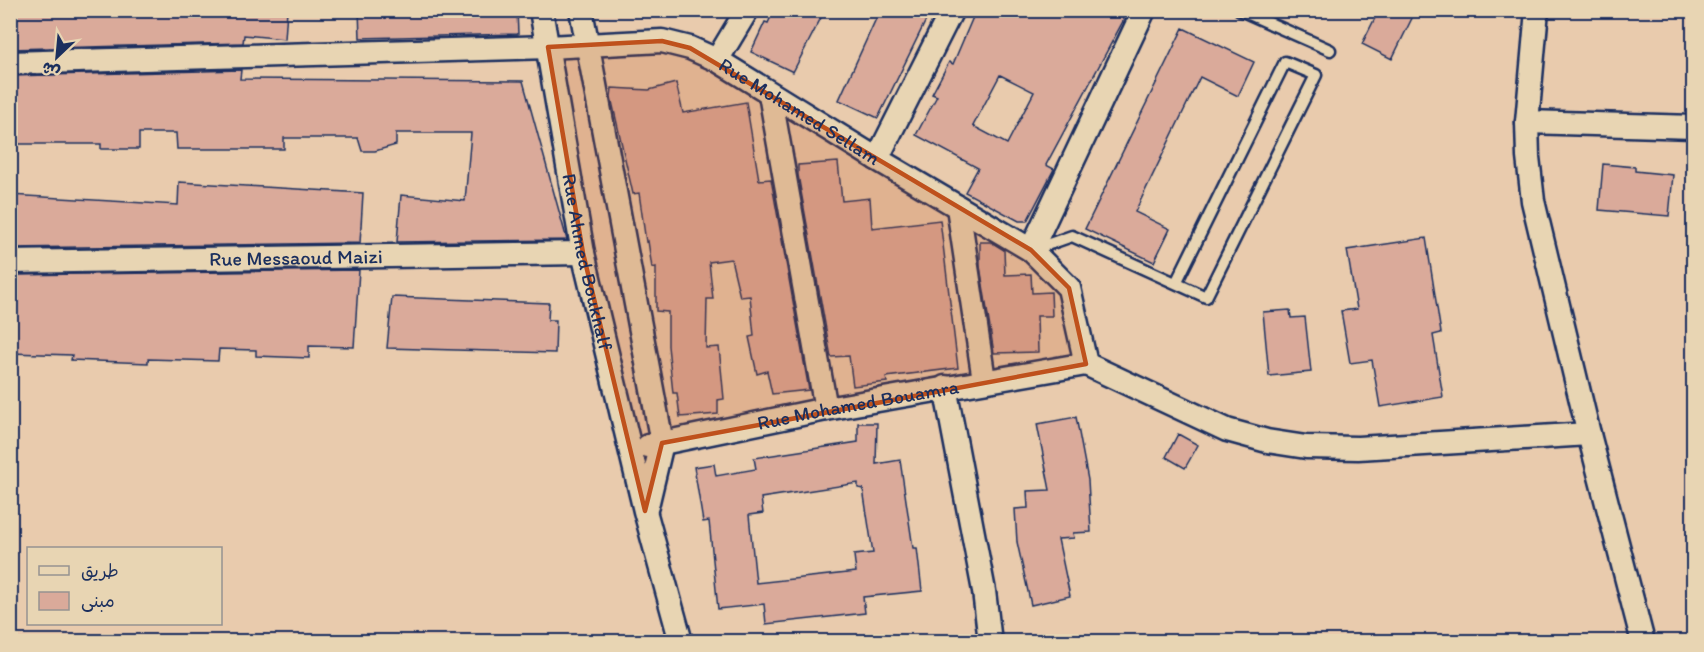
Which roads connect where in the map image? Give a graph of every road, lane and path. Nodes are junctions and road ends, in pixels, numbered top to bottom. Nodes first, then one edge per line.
1 (541, 10) edge
2 (581, 10) edge
3 (747, 10) edge
4 (952, 10) edge
5 (1144, 10) edge
6 (1240, 10) edge
7 (1537, 10) edge
8 (588, 46) junction
9 (548, 47) junction
10 (1330, 51) dead end
11 (717, 60) junction
12 (10, 63) edge
13 (770, 94) junction
14 (1527, 122) junction
15 (1694, 127) edge
16 (877, 159) junction
17 (958, 207) junction
18 (1032, 250) junction
19 (583, 253) junction
20 (10, 262) edge
21 (1176, 283) dead end
22 (1086, 364) junction
23 (984, 380) junction
24 (945, 387) junction
25 (826, 409) junction
26 (1589, 434) junction
27 (662, 443) junction
28 (632, 450) junction
29 (645, 511) junction
30 (681, 642) edge
31 (990, 642) edge
32 (1643, 642) edge

1 - 9 street, Rue Ahmed Boukhalf
2 - 8 street
3 - 11 street
4 - 16 street
5 - 18 street
6 - 10 lane
7 - 14 street
8 - 9 street, Rue Mohamed Sellam
8 - 11 street, Rue Mohamed Sellam
8 - 27 street
9 - 12 street, Rue Mohamed Sellam
9 - 19 street, Rue Ahmed Boukhalf
11 - 13 street, Rue Mohamed Sellam
13 - 16 street, Rue Mohamed Sellam
13 - 25 street
14 - 15 street
14 - 26 street
16 - 17 street, Rue Mohamed Sellam
17 - 18 street, Rue Mohamed Sellam
17 - 23 street
18 - 21 lane
18 - 22 street, Rue Mohamed Sellam
19 - 20 street, Rue Messaoud Maizi
19 - 28 street, Rue Ahmed Boukhalf
22 - 23 street, Rue Mohamed Bouamra
22 - 26 street
23 - 24 street, Rue Mohamed Bouamra
24 - 25 street, Rue Mohamed Bouamra
24 - 31 street
25 - 27 street, Rue Mohamed Bouamra
26 - 32 street
27 - 28 street, Rue Mohamed Bouamra
27 - 29 street
28 - 29 street, Rue Ahmed Boukhalf
29 - 30 street, Rue Ahmed Boukhalf

